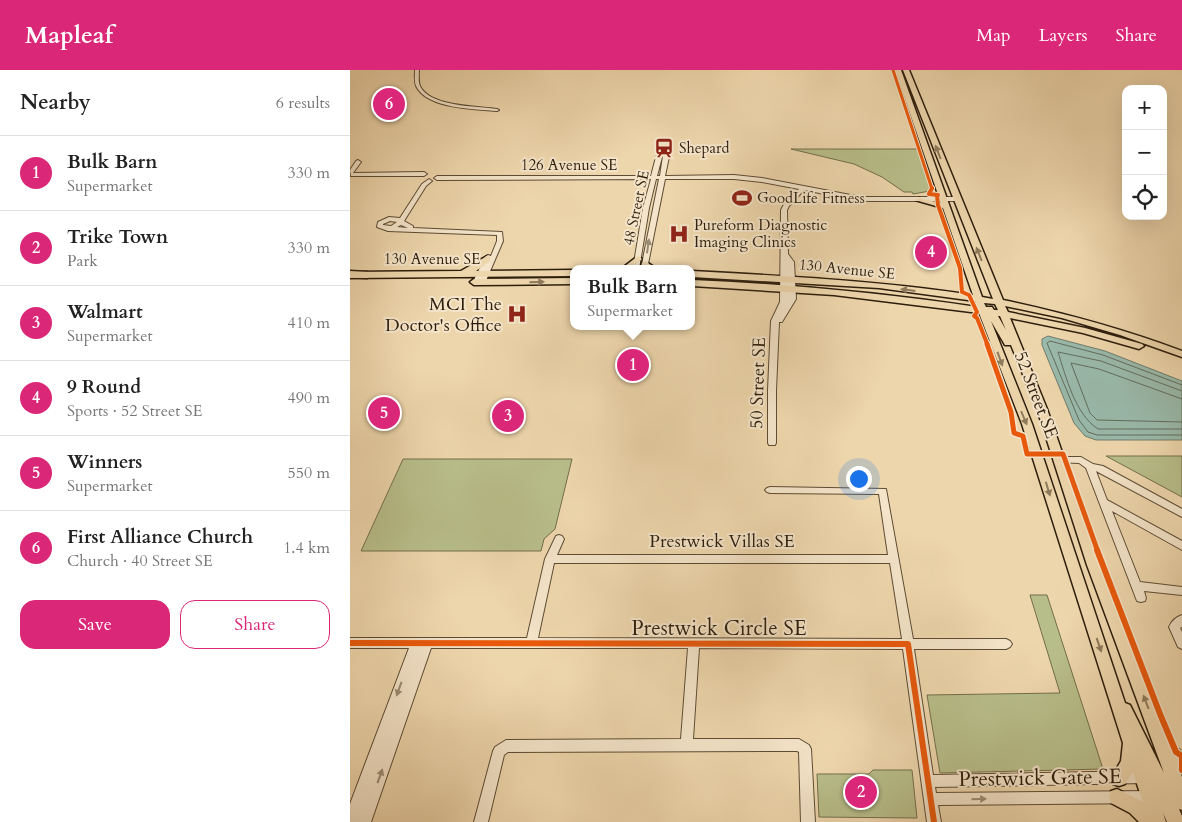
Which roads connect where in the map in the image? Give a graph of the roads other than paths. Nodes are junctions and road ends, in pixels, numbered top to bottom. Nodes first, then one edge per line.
1 (417, 70) edge
2 (898, 70) edge
3 (906, 70) edge
4 (496, 110) dead end
5 (358, 162) dead end
6 (657, 169) junction
7 (351, 175) edge
8 (425, 177) junction
9 (640, 177) junction
10 (658, 177) junction
11 (676, 177) junction
12 (438, 178) junction
13 (429, 181) joint
14 (939, 185) junction
15 (658, 188) junction
16 (803, 188) junction
17 (919, 198) junction
18 (949, 200) junction
19 (408, 209) junction
20 (389, 219) junction
21 (401, 222) junction
22 (416, 228) junction
23 (388, 229) junction
24 (489, 262) junction
25 (645, 265) edge
26 (968, 266) junction
27 (570, 273) edge
28 (454, 274) junction
29 (514, 274) junction
30 (695, 274) edge
31 (367, 275) joint
32 (350, 276) edge
33 (988, 276) junction
34 (480, 278) junction
35 (570, 280) edge
36 (788, 280) junction
37 (350, 282) edge
38 (695, 283) edge
39 (858, 285) junction
40 (809, 290) junction
41 (956, 296) junction
42 (792, 299) junction
43 (929, 304) junction
44 (991, 308) junction
45 (1038, 319) junction
46 (776, 324) junction
47 (1114, 329) junction
48 (1014, 338) junction
49 (1182, 354) edge
50 (1182, 361) edge
51 (1027, 374) junction
52 (772, 443) dead end
53 (1058, 460) junction
54 (1091, 467) junction
55 (770, 490) dead end
56 (1103, 502) junction
57 (1182, 513) edge
58 (559, 539) dead end
59 (1182, 546) edge
60 (550, 559) junction
61 (894, 559) junction
62 (1136, 586) junction
63 (1182, 591) edge
64 (1140, 598) dead end
65 (1182, 620) edge
66 (350, 643) edge
67 (421, 643) junction
68 (531, 643) junction
69 (694, 644) junction
70 (908, 644) junction
71 (1006, 644) dead end
72 (1182, 644) edge
73 (1115, 693) junction
74 (1130, 741) junction
75 (687, 745) junction
76 (1164, 748) junction
77 (1182, 762) edge
78 (1119, 778) junction
79 (1164, 778) edge
80 (928, 781) junction
81 (1117, 797) junction
82 (930, 799) junction
83 (1172, 799) edge
84 (350, 822) edge
85 (364, 822) edge
86 (481, 822) edge
87 (808, 822) edge
88 (934, 822) edge
89 (1151, 822) edge
90 (1158, 822) edge
91 (1176, 822) edge

1 - 4 street
2 - 14 main road, 52 Street SE
18 -> 3 main road, 52 Street SE
5 - 7 street
6 - 9 street
6 - 10 street, 48 Street SE
6 - 10 street, 48 Street SE
7 - 8 street
8 - 12 street
8 - 13 street
8 - 19 street
9 - 10 street, 126 Avenue SE
9 - 12 street, 126 Avenue SE
10 - 11 street, 126 Avenue SE
10 - 15 street, 48 Street SE
10 - 25 street, 48 Street SE
11 - 15 street
11 - 16 street, 126 Avenue SE
12 - 13 street
14 - 17 main road
14 - 18 main road, 52 Street SE
25 -> 15 street, 48 Street SE
16 - 17 street, 126 Avenue SE
16 - 36 street, 50 Street SE
17 - 18 main road
18 - 26 main road, 52 Street SE
33 -> 18 main road, 52 Street SE
19 - 20 street
19 - 21 street
20 - 21 street
20 - 23 street
21 - 22 street
21 - 23 street
22 - 23 street
22 - 24 street
24 - 28 main road
24 - 29 main road
24 - 34 street
26 - 41 main road
26 - 44 main road, 52 Street SE
27 - 29 main road, 130 Avenue SE
28 - 31 main road, 130 Avenue SE
28 - 34 main road, 130 Avenue SE
29 - 34 main road, 130 Avenue SE
30 - 36 main road, 130 Avenue SE
31 - 32 highway
32 - 34 main road
33 - 44 main road, 52 Street SE
33 - 47 main road
34 -> 35 main road, 130 Avenue SE
34 - 37 main road, 130 Avenue SE
36 - 38 main road, 130 Avenue SE
36 - 39 main road
36 - 39 main road, 130 Avenue SE
36 - 40 main road, 130 Avenue SE
36 - 42 street, 50 Street SE
36 - 46 street, 50 Street SE
41 -> 39 main road, 130 Avenue SE
40 - 42 main road
40 - 43 main road, 130 Avenue SE
41 - 44 main road, 130 Avenue SE
42 - 46 street, 50 Street SE
43 - 44 main road, 130 Avenue SE
43 - 44 main road
44 - 45 main road, 130 Avenue SE
44 - 47 main road
44 - 48 main road, 52 Street SE
44 - 51 main road
44 -> 73 main road, 52 Street SE
45 - 48 main road
45 - 50 main road, 130 Avenue SE
46 - 52 street, 50 Street SE
47 - 49 main road
48 - 51 main road, 52 Street SE
51 - 53 main road, 52 Street SE
53 - 54 street
76 -> 53 main road, 52 Street SE
54 - 56 street
54 - 57 street
55 - 61 street
56 - 59 street
56 - 62 street
58 - 60 street
60 - 61 street, Prestwick Villas SE
60 - 68 street
61 - 70 street
62 - 63 street
62 - 64 street
65 - 72 street
66 - 67 street, Prestwick Circle SE
67 - 68 street, Prestwick Circle SE
67 -> 84 street
85 -> 67 street
68 - 69 street, Prestwick Circle SE
69 - 70 street, Prestwick Circle SE
69 - 75 street
70 - 71 street, Prestwick Circle SE
70 - 80 street
73 - 74 main road, 52 Street SE
73 - 79 main road
74 - 78 main road
74 - 79 main road, 52 Street SE
75 - 86 street
75 - 87 street
76 - 77 main road
76 - 79 main road, 52 Street SE
78 - 79 street, Prestwick Gate SE
78 - 80 street, Prestwick Gate SE
79 - 83 main road
79 - 83 main road, 52 Street SE
80 - 82 street
82 -> 81 street, Prestwick Gate SE
81 - 83 street, Prestwick Gate SE
81 - 89 main road
82 - 88 street
83 - 90 main road, 52 Street SE
83 - 91 main road

